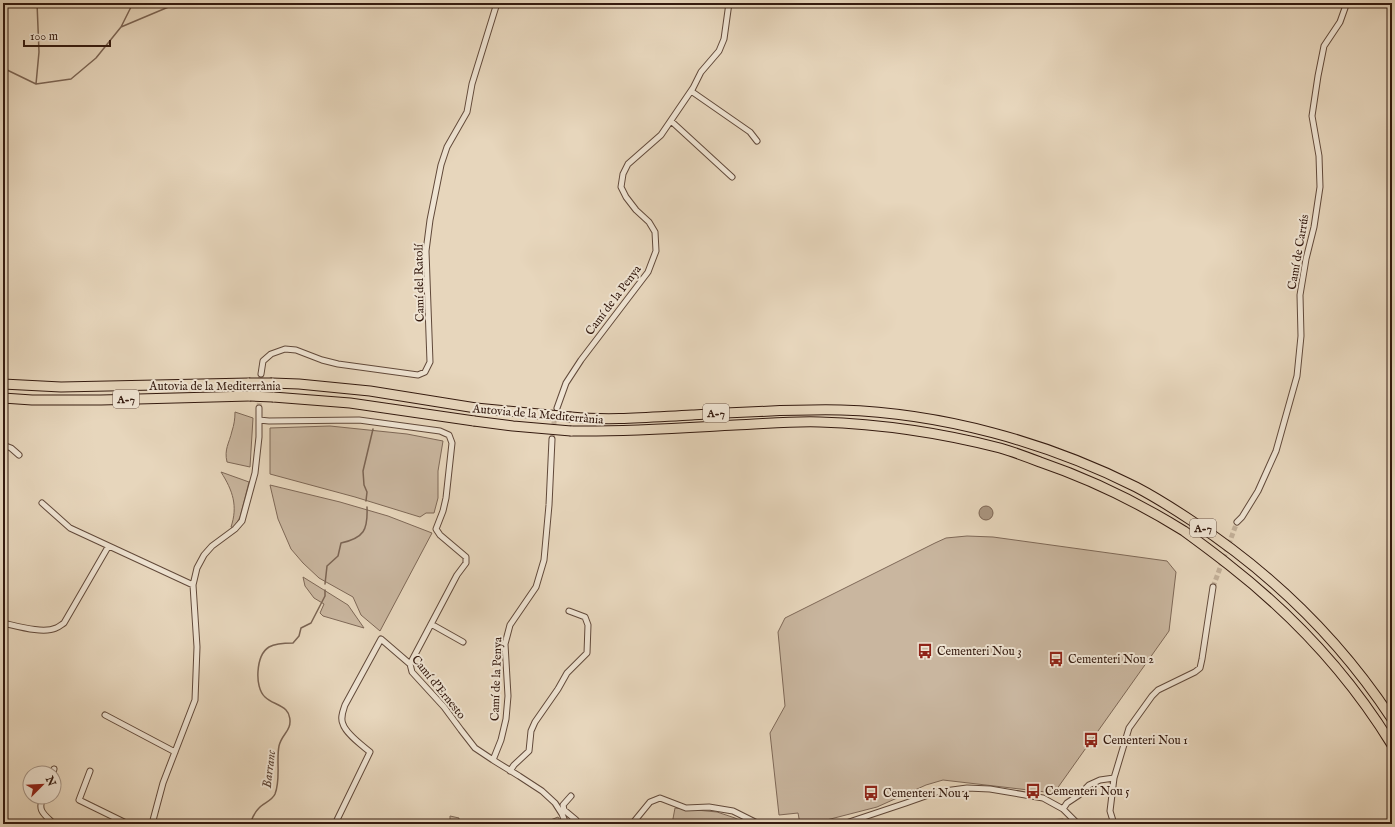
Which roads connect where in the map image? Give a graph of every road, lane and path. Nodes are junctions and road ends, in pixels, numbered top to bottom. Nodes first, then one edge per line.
1 (497, 3) edge
2 (729, 3) edge
3 (1345, 3) edge
4 (691, 91) junction
5 (671, 121) junction
6 (757, 141) dead end
7 (732, 177) dead end
8 (261, 371) tunnel mouth
9 (3, 384) edge
10 (3, 398) edge
11 (259, 408) tunnel mouth
12 (556, 408) tunnel mouth
13 (259, 420) junction
14 (552, 439) tunnel mouth
15 (3, 445) edge
16 (19, 455) dead end
17 (42, 503) dead end
18 (1237, 522) tunnel mouth
19 (108, 547) junction
20 (193, 585) junction
21 (1213, 587) tunnel mouth
22 (569, 611) dead end
23 (3, 623) edge
24 (431, 624) junction
25 (463, 642) dead end
26 (410, 664) junction
27 (105, 715) dead end
28 (1392, 719) edge
29 (1392, 744) edge
30 (175, 752) junction
31 (493, 760) junction
32 (90, 771) dead end
33 (510, 771) junction
34 (1114, 778) junction
35 (571, 796) dead end
36 (40, 805) edge
37 (556, 805) junction
38 (1063, 809) junction
39 (564, 810) junction
40 (576, 820) dead end
41 (54, 824) edge
42 (128, 824) edge
43 (152, 824) edge
44 (335, 824) edge
45 (566, 824) edge
46 (632, 824) edge
47 (760, 824) edge
48 (843, 824) edge
49 (1078, 824) edge
50 (1114, 824) edge

1 - 8 street, Camí del Ratolí
2 - 4 street, Camí de la Penya
3 - 18 street, Camí de Carrús
4 - 5 street, Camí de la Penya
4 - 6 street
5 - 7 street
5 - 12 street, Camí de la Penya
9 - 28 highway, Autovia de la Mediterrània / A-7, bridge
10 - 29 highway, Autovia de la Mediterrània / A-7, bridge
11 - 13 street
13 - 20 street
13 - 24 street
14 - 31 street, Camí de la Penya
15 - 16 street
17 - 19 street
19 - 20 street
19 - 23 street
20 - 30 street
21 - 34 street
22 - 33 street
24 - 25 street
24 - 26 street
26 - 31 street, Camí d'Ernesto
26 - 44 street, Camí d'Ernesto
27 - 30 street
30 - 43 street
31 - 33 street, Camí d'Ernesto
32 - 42 street
33 - 37 street, Camí d'Ernesto
34 - 38 street
34 - 50 street
35 - 39 street
36 - 41 street
37 - 39 street
37 - 45 street, Camí d'Ernesto
38 - 48 street
38 - 49 street
39 - 40 street
46 - 47 street

